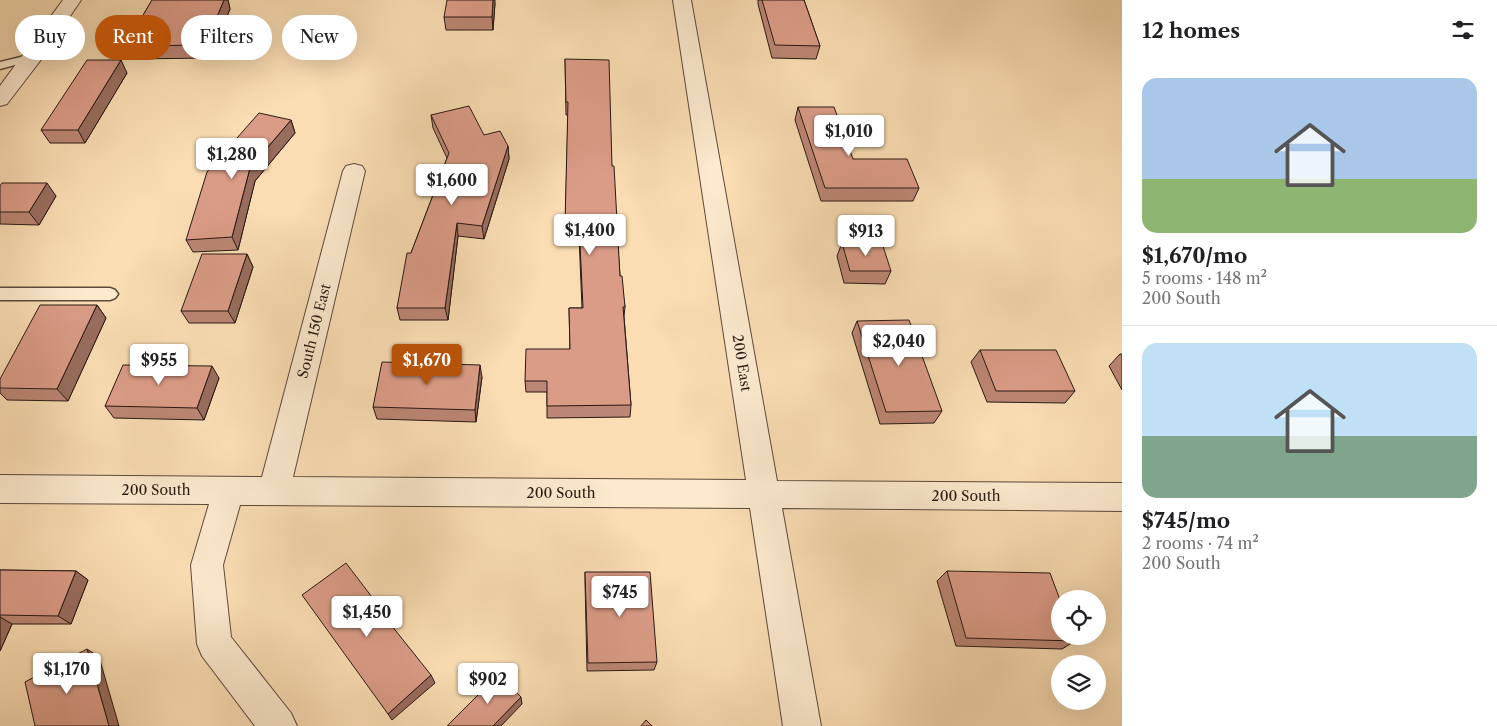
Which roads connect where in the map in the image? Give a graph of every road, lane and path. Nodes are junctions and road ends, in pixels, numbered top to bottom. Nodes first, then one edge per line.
1 (72, 0) edge
2 (682, 0) edge
3 (62, 15) edge
4 (22, 60) edge
5 (31, 60) edge
6 (0, 66) edge
7 (0, 100) edge
8 (354, 171) dead end
9 (0, 294) edge
10 (110, 294) dead end
11 (0, 488) edge
12 (229, 490) junction
13 (274, 491) junction
14 (763, 495) junction
15 (1122, 497) edge
16 (278, 726) edge
17 (802, 726) edge

1 - 3 street
2 - 14 street, 200 East
4 - 6 lane
5 - 7 street
8 - 13 street, South 150 East
9 - 10 lane
11 - 12 street, 200 South
12 - 13 street, 200 South
12 - 16 street
13 - 14 street, 200 South
14 - 15 street, 200 South
14 - 17 street, 200 East

